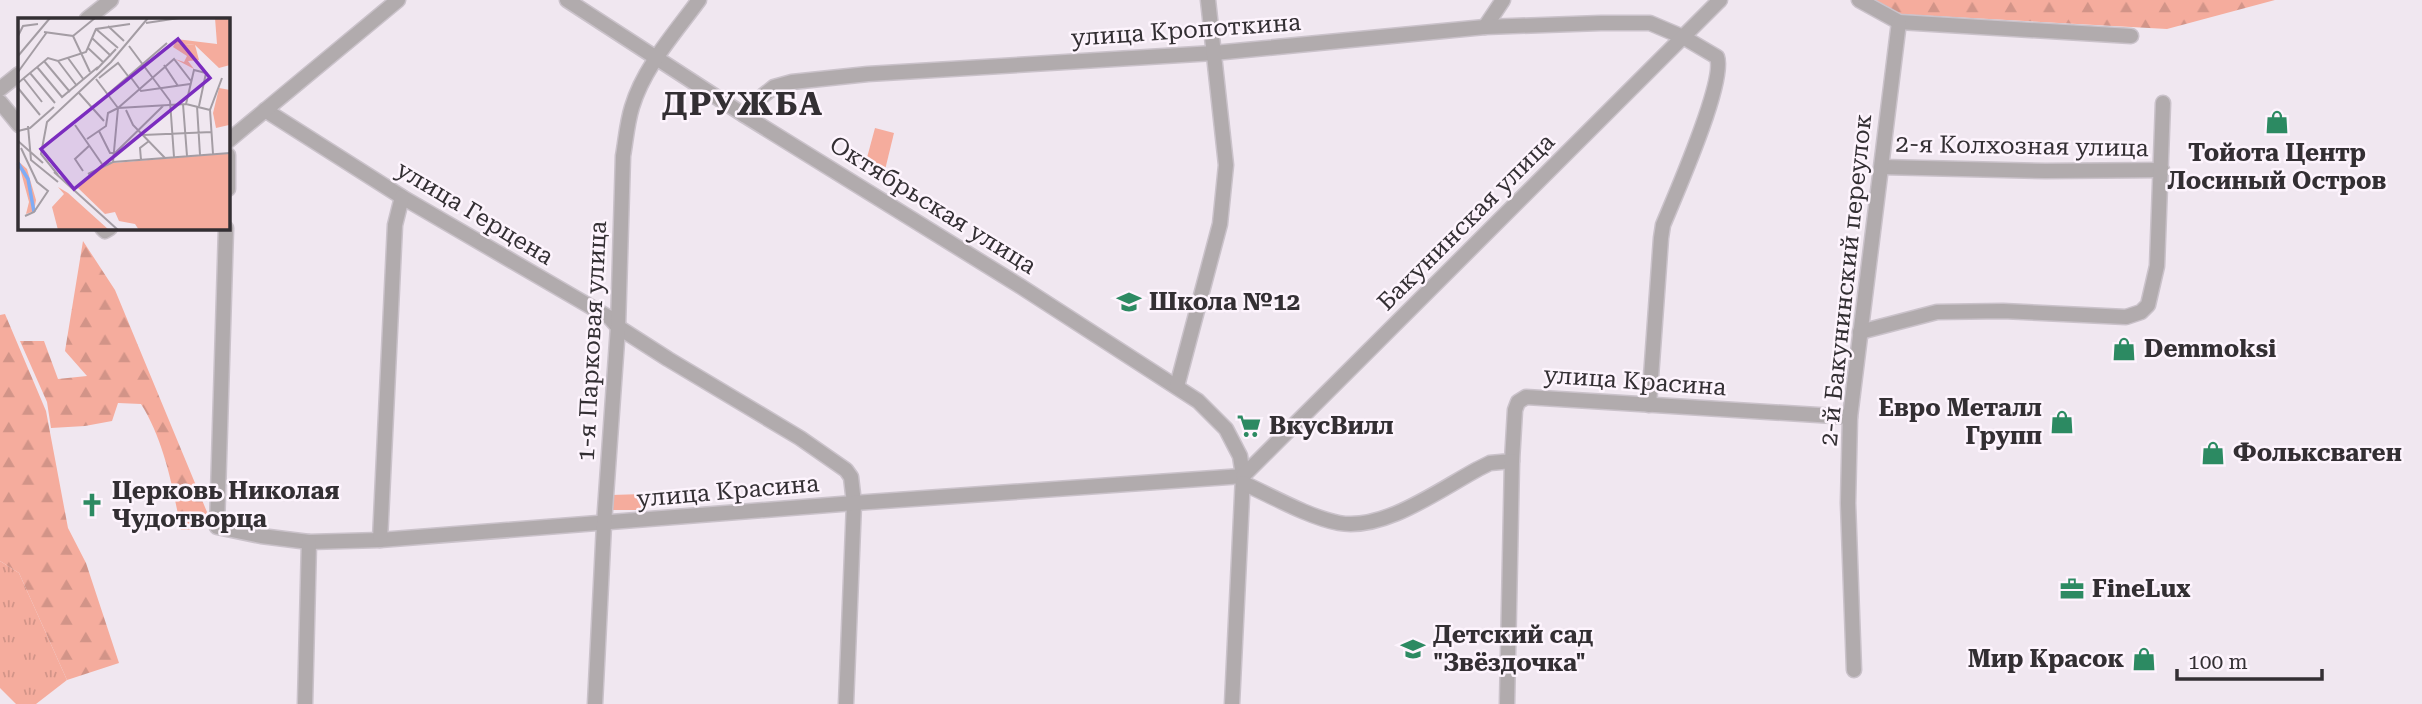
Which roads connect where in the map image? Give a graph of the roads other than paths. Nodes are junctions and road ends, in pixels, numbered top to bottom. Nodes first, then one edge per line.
1 (111, 0) edge
2 (398, 0) edge
3 (567, 0) edge
4 (699, 0) edge
5 (1208, 0) edge
6 (1503, 0) edge
7 (1720, 0) edge
8 (1859, 0) edge
9 (88, 18) edge
10 (1899, 22) junction
11 (1485, 27) junction
12 (2131, 36) dead end
13 (1683, 37) junction
14 (1214, 53) junction
15 (657, 57) junction
16 (18, 75) edge
17 (0, 89) edge
18 (0, 102) edge
19 (2163, 103) dead end
20 (265, 110) junction
21 (744, 115) junction
22 (18, 124) edge
23 (229, 140) edge
24 (1882, 167) junction
25 (2162, 170) junction
26 (402, 197) junction
27 (226, 229) edge
28 (618, 327) junction
29 (1860, 332) junction
30 (1177, 386) junction
31 (1649, 405) junction
32 (1850, 417) junction
33 (1512, 461) junction
34 (1243, 479) junction
35 (854, 503) junction
36 (604, 524) junction
37 (380, 540) junction
38 (309, 542) junction
39 (1854, 670) dead end
40 (305, 704) edge
41 (595, 704) edge
42 (846, 704) edge
43 (1231, 704) edge
44 (1507, 704) edge

1 - 9 street
2 - 20 street
3 - 15 street, Октябрьская улица
4 - 15 street, 1-я Парковая улица
5 - 14 street
6 - 11 street
7 - 13 street, Бакунинская улица
8 - 10 street
10 - 12 street
10 - 24 street, 2-й Бакунинский переулок
11 - 13 street, улица Кропоткина
11 - 14 street, улица Кропоткина
13 - 31 street, улица Кропоткина
13 - 34 street, Бакунинская улица
14 - 21 street, улица Кропоткина
14 - 30 street
15 - 21 street, Октябрьская улица
15 - 28 street, 1-я Парковая улица
16 - 17 street
18 - 22 street
19 - 25 street
20 - 23 street
20 - 26 street, улица Герцена
21 - 30 street, Октябрьская улица
24 - 25 street, 2-я Колхозная улица
24 - 29 street, 2-й Бакунинский переулок
25 - 29 street
26 - 28 street, улица Герцена
26 - 37 street
27 - 38 street, улица Красина
28 - 35 street, улица Герцена
28 - 36 street, 1-я Парковая улица
29 - 32 street, 2-й Бакунинский переулок
30 - 34 street, Октябрьская улица
31 - 32 street, улица Красина
31 - 33 street, улица Красина
32 - 39 street, 2-й Бакунинский переулок
33 - 34 street, улица Красина
33 - 44 street
34 - 35 street, улица Красина
34 - 43 street, Октябрьская улица
35 - 36 street, улица Красина
35 - 42 street, улица Герцена
36 - 37 street, улица Красина
36 - 41 street, 1-я Парковая улица
37 - 38 street, улица Красина
38 - 40 street

